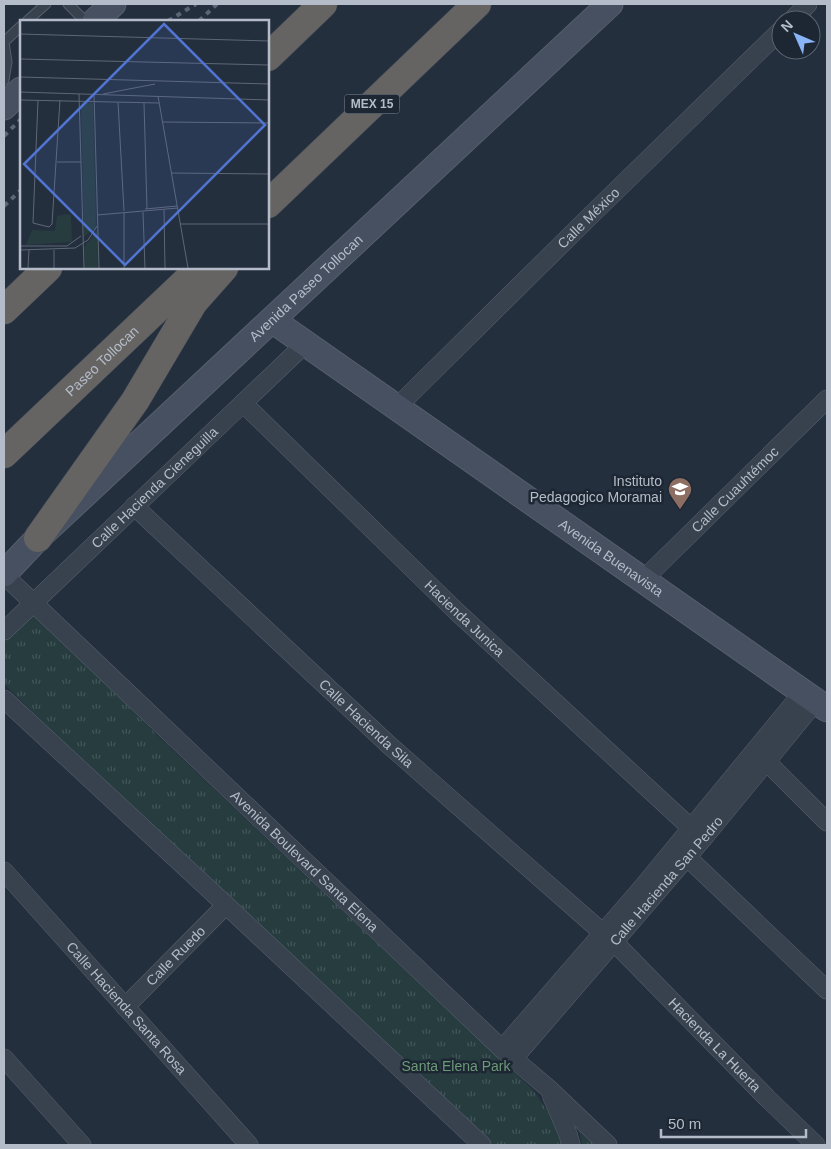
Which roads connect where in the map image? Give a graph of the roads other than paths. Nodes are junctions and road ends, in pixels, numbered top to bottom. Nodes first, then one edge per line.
1 (46, 4) edge
2 (68, 4) edge
3 (113, 4) edge
4 (323, 4) edge
5 (477, 4) edge
6 (610, 4) edge
7 (28, 20) edge
8 (84, 20) edge
9 (96, 20) edge
10 (20, 27) edge
11 (771, 40) edge
12 (4, 42) edge
13 (269, 56) edge
14 (4, 80) edge
15 (20, 91) edge
16 (4, 107) edge
17 (271, 203) edge
18 (47, 269) edge
19 (199, 269) edge
20 (223, 269) edge
21 (4, 310) edge
22 (272, 320) junction
23 (305, 344) junction
24 (827, 399) edge
25 (243, 403) junction
26 (397, 407) junction
27 (4, 454) edge
28 (134, 506) junction
29 (38, 538) junction
30 (4, 574) edge
31 (643, 580) junction
32 (32, 603) junction
33 (4, 631) edge
34 (4, 699) edge
35 (816, 701) edge
36 (767, 762) junction
37 (827, 822) edge
38 (691, 828) junction
39 (687, 857) junction
40 (4, 871) edge
41 (646, 894) junction
42 (226, 905) junction
43 (609, 937) junction
44 (827, 990) edge
45 (125, 1007) junction
46 (508, 1054) junction
47 (4, 1058) edge
48 (548, 1088) junction
49 (82, 1145) edge
50 (249, 1145) edge
51 (482, 1145) edge
52 (571, 1145) edge
53 (608, 1145) edge
54 (816, 1145) edge

1 - 7 lane
2 - 8 lane
3 - 9 main road
4 - 13 highway
5 - 17 highway, MEX 15
6 - 22 main road, Avenida Paseo Tollocan
10 - 12 lane
11 - 26 street, Calle México
12 - 14 lane
15 - 16 main road
18 - 21 highway
19 - 27 highway, Paseo Tollocan
20 - 29 highway
22 - 23 main road, Avenida Buenavista
22 - 29 main road, Avenida Paseo Tollocan
23 - 25 street, Calle Hacienda Cieneguilla
23 - 26 main road, Avenida Buenavista
24 - 31 street, Calle Cuauhtémoc
25 - 28 street, Calle Hacienda Cieneguilla
25 - 38 street, Hacienda Junica
26 - 31 main road, Avenida Buenavista
28 - 32 street, Calle Hacienda Cieneguilla
28 - 43 street, Calle Hacienda Sila
29 - 30 main road, Avenida Paseo Tollocan
30 - 32 street, Avenida Boulevard Santa Elena
31 - 35 main road, Avenida Buenavista
32 - 33 street, Calle Hacienda Cieneguilla
32 - 46 street, Avenida Boulevard Santa Elena
34 - 42 street
35 - 36 street, Calle Hacienda San Pedro
35 - 38 street, Calle Hacienda San Pedro
36 - 37 street
36 - 39 street, Calle Hacienda San Pedro
38 - 41 street, Calle Hacienda San Pedro
39 - 41 street, Calle Hacienda San Pedro
39 - 44 street
40 - 45 street, Calle Hacienda Santa Rosa
41 - 43 street, Calle Hacienda San Pedro
42 - 45 street, Calle Ruedo
42 - 51 street
43 - 46 street, Calle Hacienda San Pedro
43 - 54 street, Hacienda La Huerta
45 - 50 street, Calle Hacienda Santa Rosa
46 - 48 street, Avenida Boulevard Santa Elena
47 - 49 street
48 - 52 street
48 - 53 street, Avenida Boulevard Santa Elena

